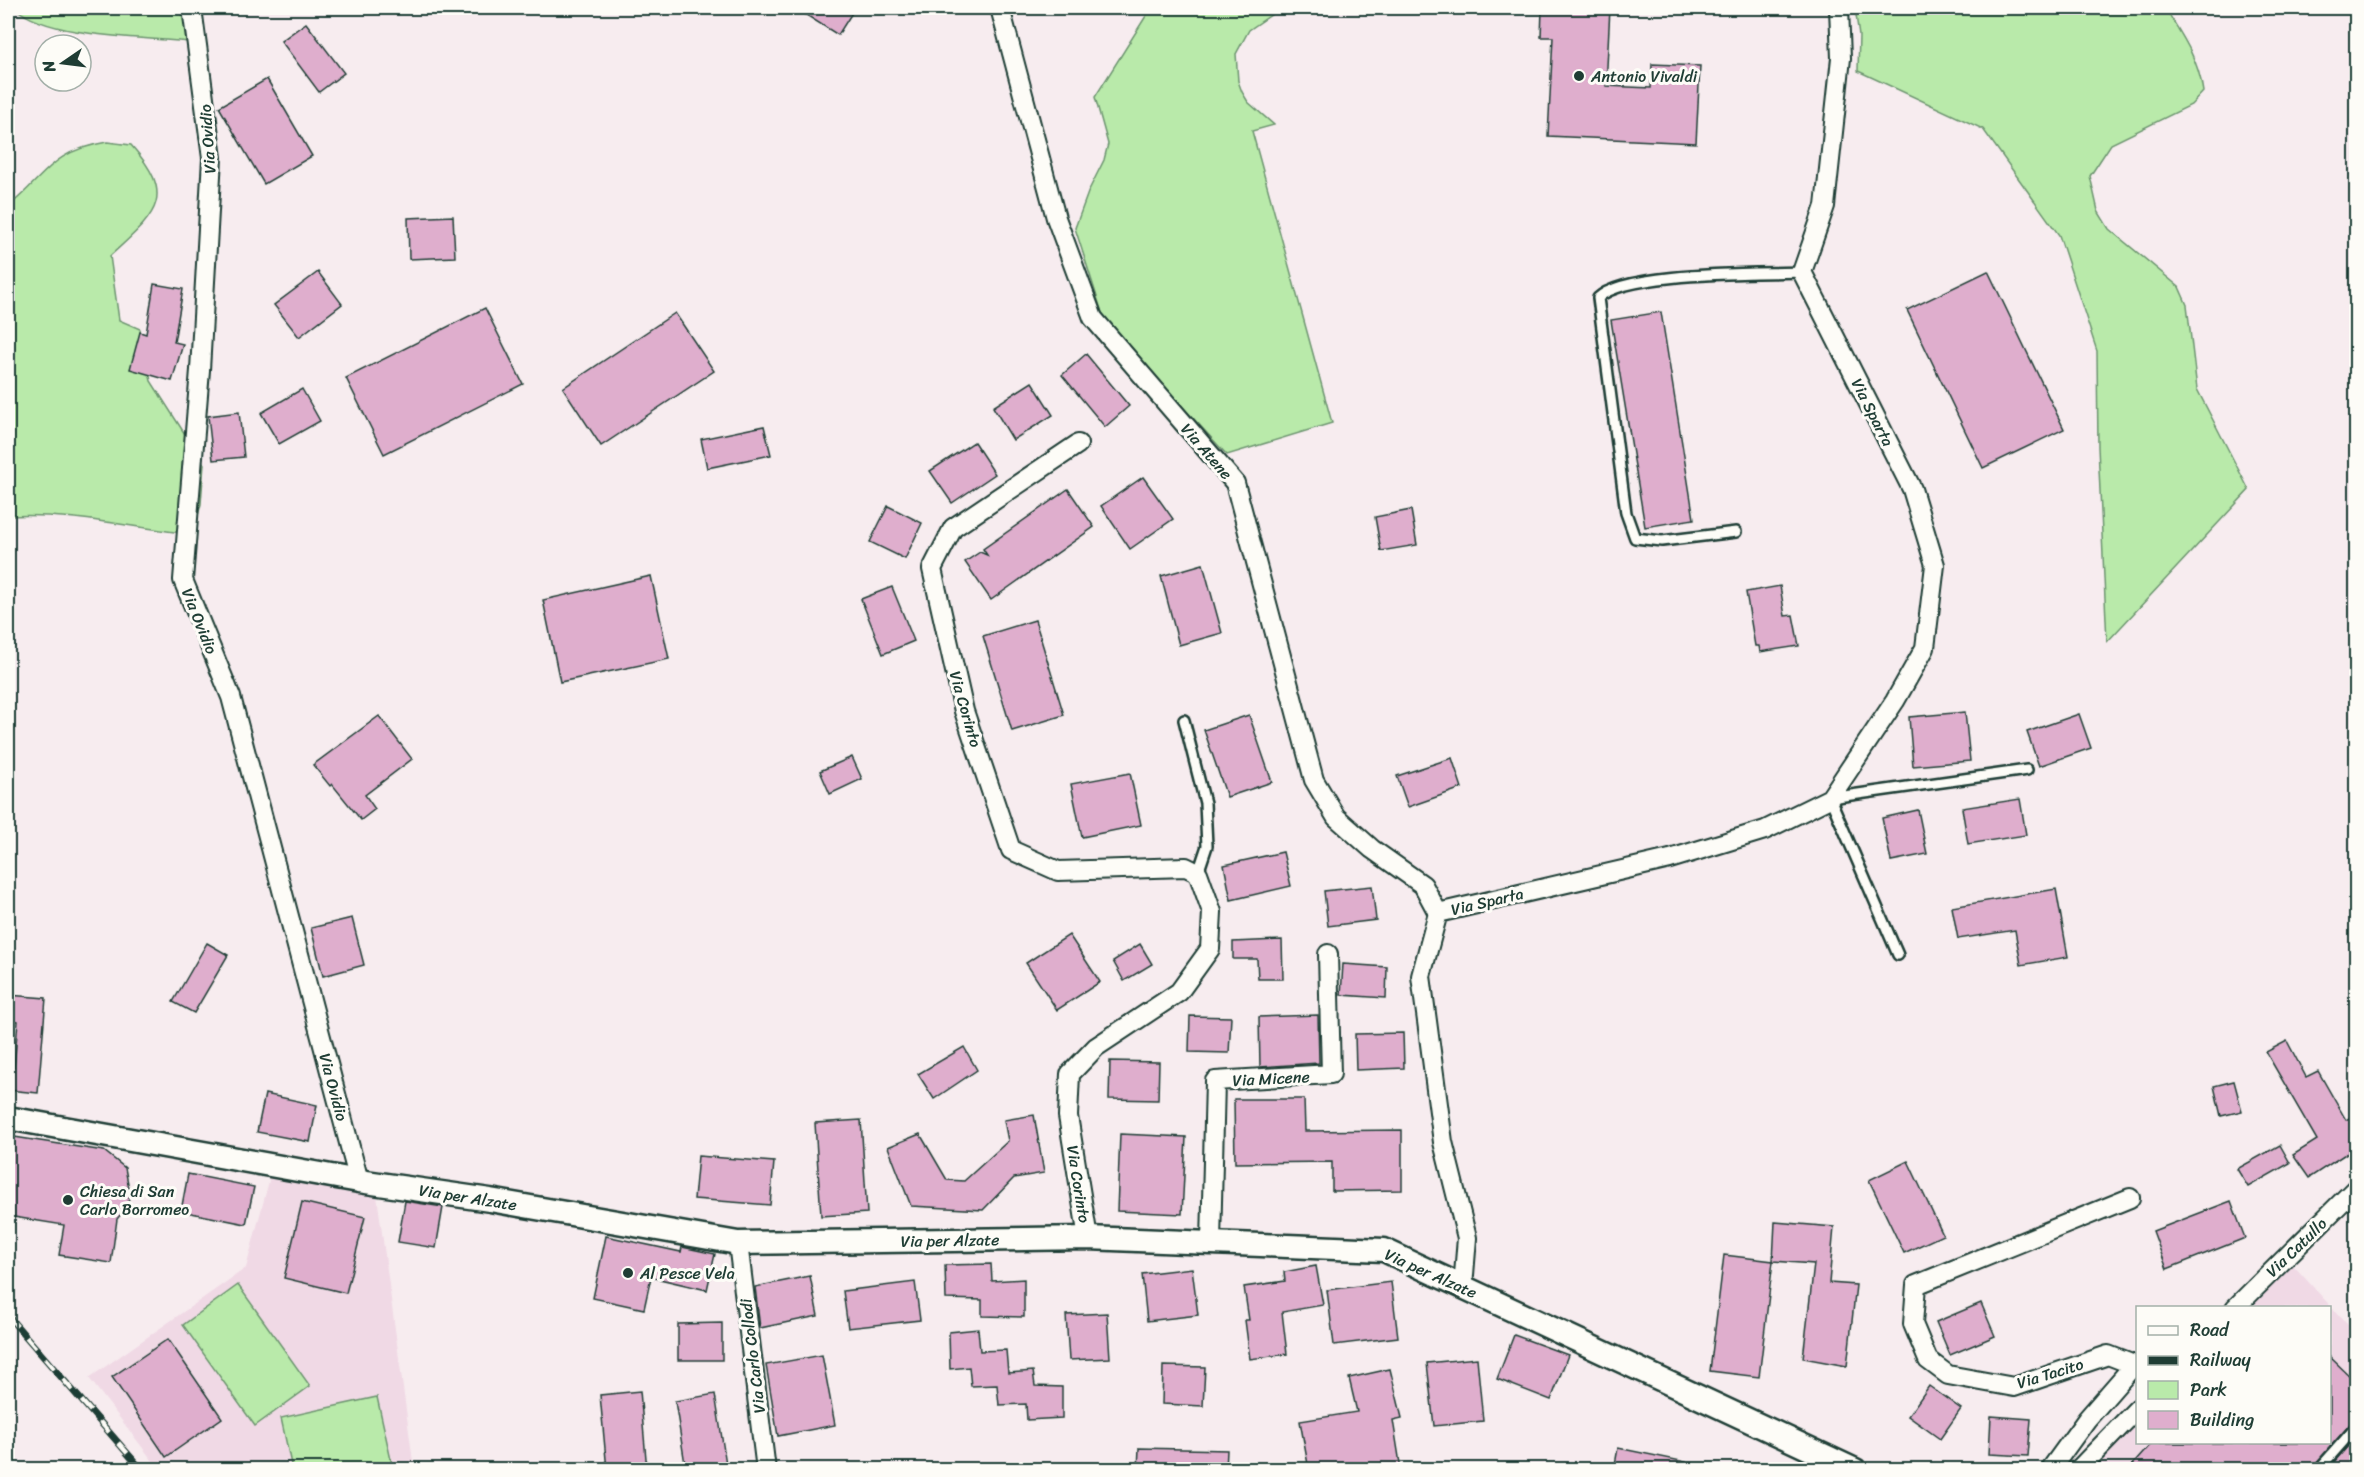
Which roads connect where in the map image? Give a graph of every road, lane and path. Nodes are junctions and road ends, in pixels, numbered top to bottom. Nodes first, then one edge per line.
1 (192, 8) edge
2 (1000, 8) edge
3 (1839, 8) edge
4 (1802, 272) junction
5 (1078, 444) dead end
6 (1736, 532) dead end
7 (1184, 720) dead end
8 (2027, 770) dead end
9 (1830, 798) junction
10 (1198, 873) junction
11 (1438, 913) junction
12 (1328, 954) dead end
13 (1898, 955) dead end
14 (8, 1118) edge
15 (359, 1181) junction
16 (2356, 1188) edge
17 (2130, 1198) dead end
18 (1088, 1238) junction
19 (1211, 1242) junction
20 (738, 1243) junction
21 (1463, 1287) junction
22 (2237, 1306) edge
23 (2136, 1410) edge
24 (2356, 1427) edge
25 (765, 1470) edge
26 (1855, 1470) edge
27 (2050, 1470) edge
28 (2078, 1470) edge
29 (2318, 1470) edge

1 - 15 street, Via Ovidio
2 - 11 street, Via Atene
3 - 4 street
4 - 6 lane
4 - 9 street, Via Sparta
5 - 10 street, Via Corinto
7 - 10 lane
8 - 9 lane, Via Sparta
9 - 11 street, Via Sparta
9 - 13 lane
10 - 18 street, Via Corinto
11 - 21 street, Via Sparta
12 - 19 street, Via Micene
14 - 15 street, Via per Alzate
15 - 20 street, Via per Alzate
16 - 22 street, Via Catullo
17 - 27 street, Via Tacito
18 - 19 street, Via per Alzate
18 - 20 street, Via per Alzate
19 - 21 street, Via per Alzate
20 - 25 street, Via Carlo Collodi
21 - 26 street, Via per Alzate
23 - 28 street
24 - 29 lane

